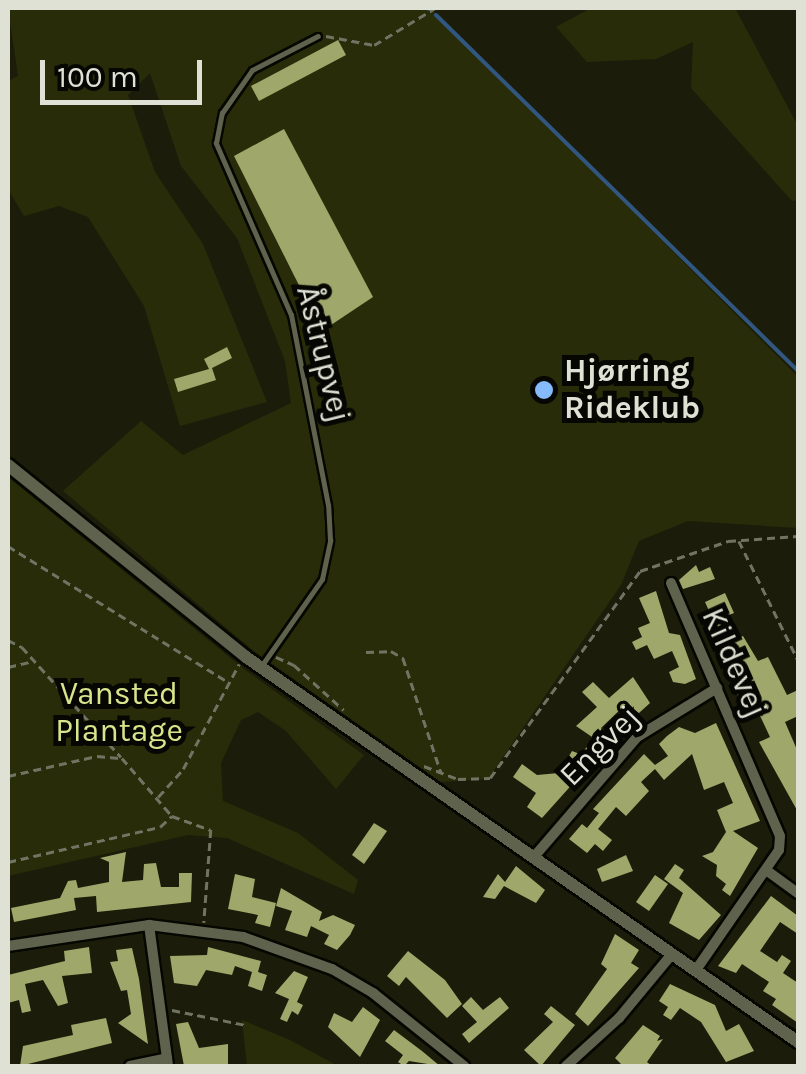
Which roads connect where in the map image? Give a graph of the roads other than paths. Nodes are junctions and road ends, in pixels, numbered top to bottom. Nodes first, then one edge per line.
1 (318, 36) road end
2 (8, 464) edge
3 (671, 583) dead end
4 (260, 667) junction
5 (717, 688) junction
6 (534, 858) junction
7 (766, 870) junction
8 (798, 893) edge
9 (148, 925) junction
10 (8, 946) edge
11 (672, 954) junction
12 (696, 970) junction
13 (798, 1042) edge
14 (167, 1062) edge
15 (130, 1066) edge
16 (464, 1066) edge
17 (566, 1066) edge

1 - 4 lane, Åstrupvej
2 - 4 street
3 - 5 street, Kildevej
4 - 6 street
5 - 6 street, Engvej
5 - 7 street, Kildevej
6 - 11 street
7 - 8 street
7 - 12 street, Kildevej
9 - 10 street
9 - 14 street
9 - 16 street
11 - 12 street
11 - 17 street
12 - 13 street
14 - 15 street

